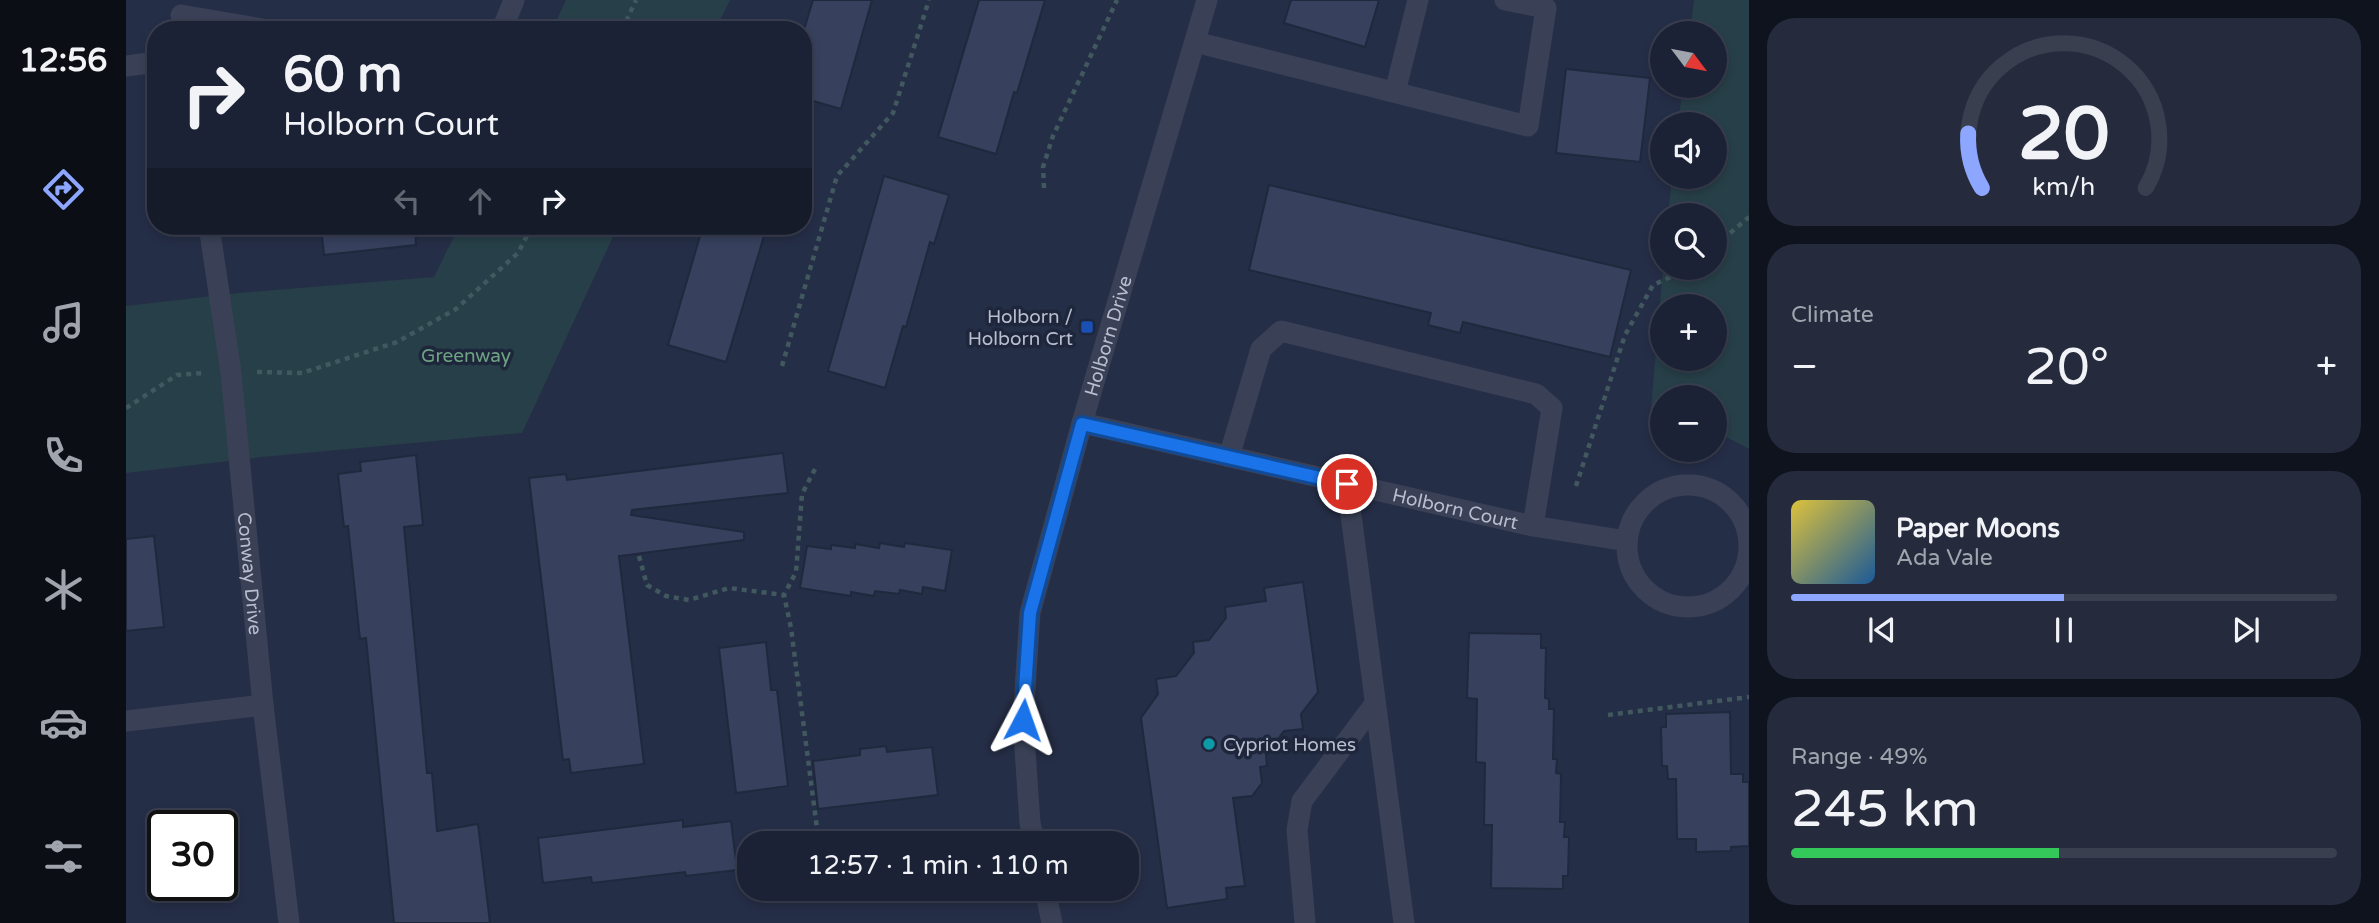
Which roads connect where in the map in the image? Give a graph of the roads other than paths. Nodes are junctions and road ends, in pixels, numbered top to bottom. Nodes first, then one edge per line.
1 (514, 0) edge
2 (1207, 0) edge
3 (1418, 0) edge
4 (1505, 0) edge
5 (181, 15) edge
6 (216, 21) edge
7 (506, 21) edge
8 (1195, 42) junction
9 (147, 63) edge
10 (126, 66) edge
11 (1395, 92) junction
12 (210, 235) edge
13 (1082, 424) junction
14 (1229, 457) junction
15 (1347, 484) junction
16 (1533, 526) junction
17 (1748, 528) edge
18 (1627, 541) junction
19 (263, 705) junction
20 (1374, 705) junction
21 (126, 721) edge
22 (1032, 831) edge
23 (1047, 901) edge
24 (289, 923) edge
25 (1052, 923) edge
26 (1305, 923) edge
27 (1404, 923) edge

1 - 7 street
2 - 8 street, Holborn Drive
3 - 11 street
4 - 11 street
5 - 6 street
8 - 11 street
8 - 13 street, Holborn Drive
9 - 10 street
12 - 19 street, Conway Drive
13 - 14 street, Holborn Court
13 - 22 street, Holborn Drive
14 - 15 street, Holborn Court
14 - 16 street
15 - 16 street, Holborn Court
15 - 20 street
16 - 18 street, Holborn Court
17 - 18 street
17 - 18 street
19 - 21 street
19 - 24 street, Conway Drive
20 - 26 street
20 - 27 street
23 - 25 street

